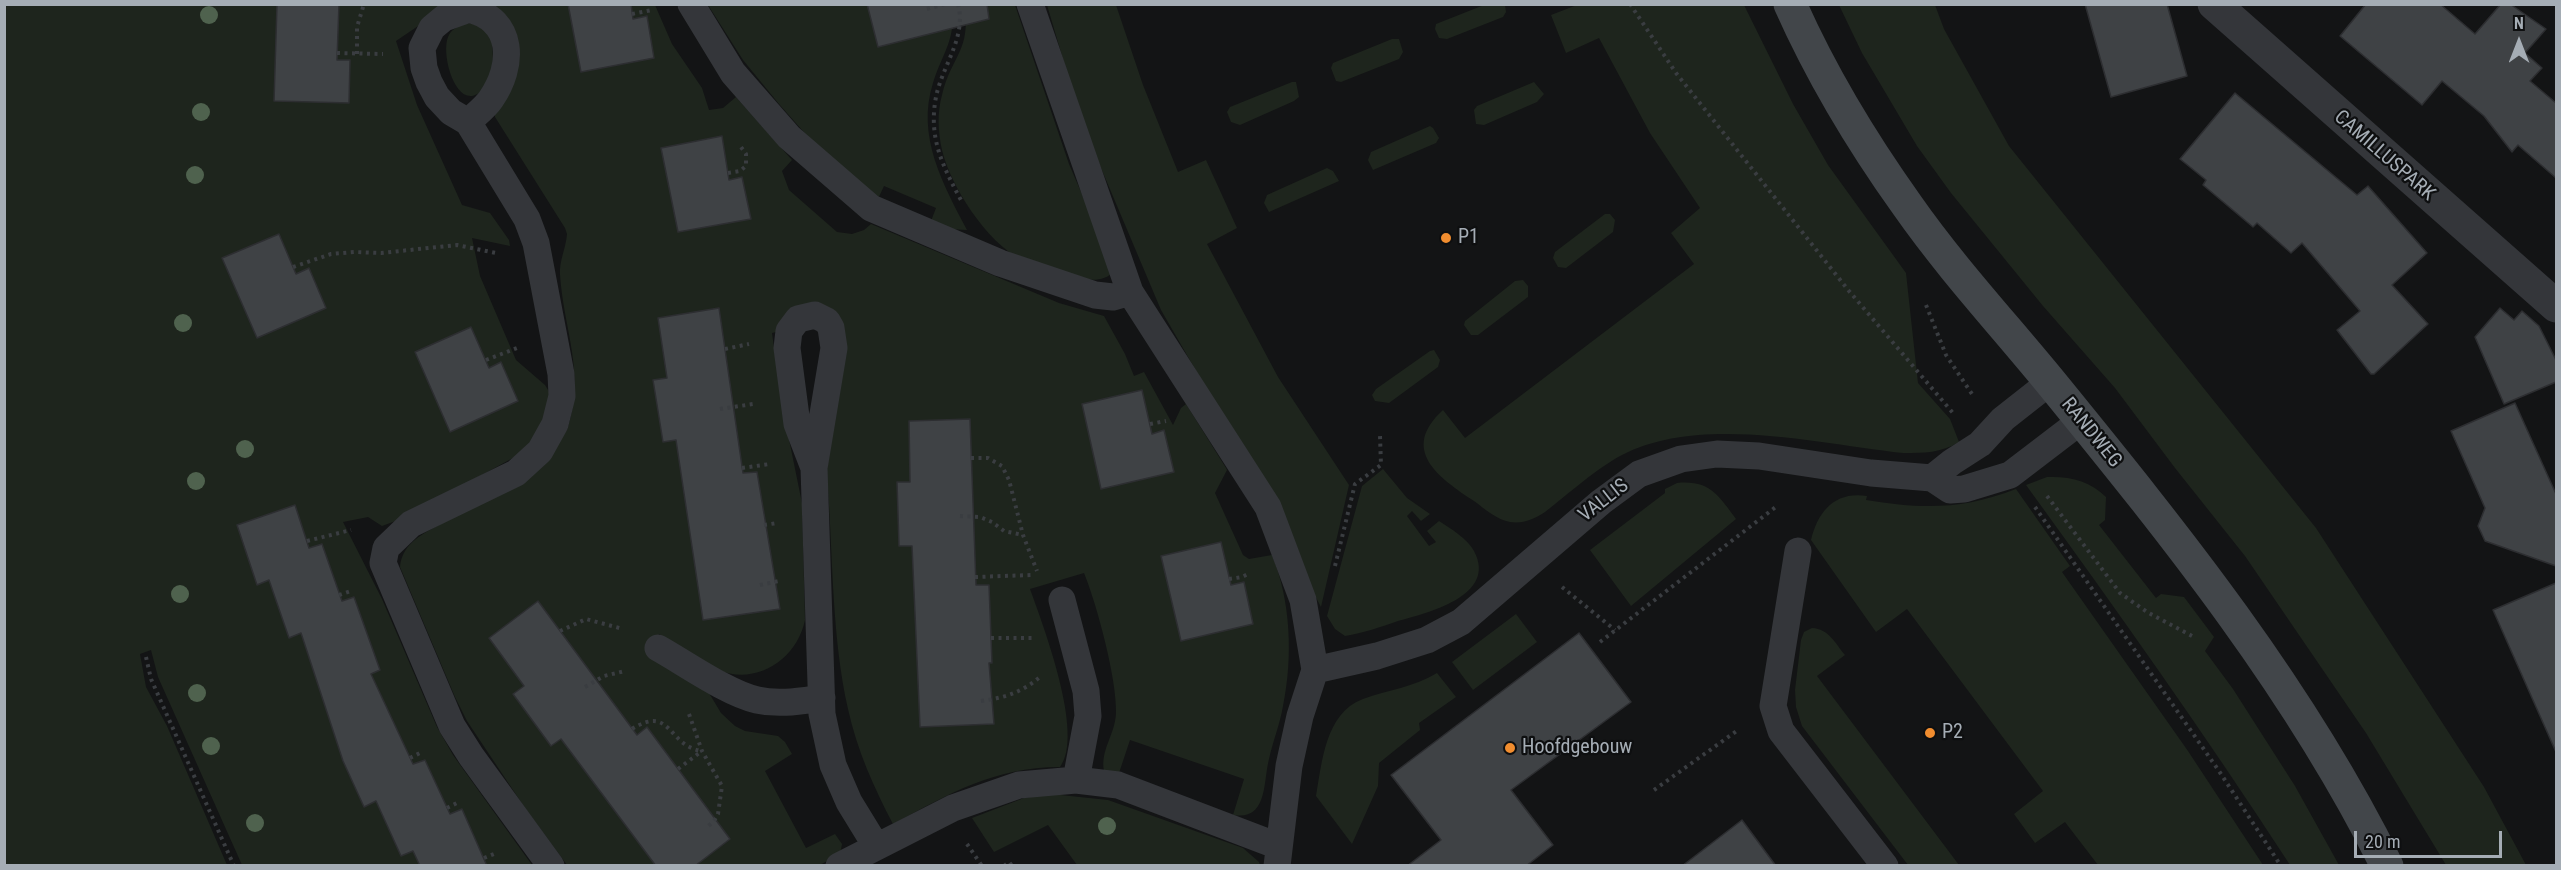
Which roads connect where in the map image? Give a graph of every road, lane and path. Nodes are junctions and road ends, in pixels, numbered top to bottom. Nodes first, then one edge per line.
1 (364, 4) edge
2 (692, 4) edge
3 (945, 4) edge
4 (958, 4) edge
5 (1030, 4) edge
6 (1630, 4) edge
7 (1790, 4) edge
8 (2214, 4) edge
9 (927, 9) dead end
10 (357, 54) dead end
11 (468, 122) dead end
12 (964, 207) dead end
13 (540, 266) junction
14 (293, 267) dead end
15 (1130, 292) junction
16 (2556, 306) edge
17 (2050, 382) junction
18 (2082, 420) junction
19 (1960, 421) dead end
20 (1380, 436) dead end
21 (971, 458) dead end
22 (814, 468) dead end
23 (1932, 478) junction
24 (2047, 495) dead end
25 (2033, 505) dead end
26 (1777, 506) dead end
27 (960, 516) dead end
28 (1023, 535) junction
29 (1798, 550) dead end
30 (1529, 561) junction
31 (1332, 576) dead end
32 (975, 577) dead end
33 (1062, 600) dead end
34 (1615, 630) junction
35 (560, 631) dead end
36 (2194, 637) dead end
37 (1600, 642) dead end
38 (658, 648) joint
39 (1076, 651) junction
40 (146, 657) dead end
41 (683, 662) junction
42 (1315, 670) junction
43 (822, 698) junction
44 (981, 701) dead end
45 (1773, 706) junction
46 (632, 729) dead end
47 (702, 750) junction
48 (678, 769) dead end
49 (1076, 780) junction
50 (1654, 789) dead end
51 (705, 828) dead end
52 (876, 846) junction
53 (1278, 856) edge
54 (234, 866) edge
55 (550, 866) edge
56 (838, 866) edge
57 (1004, 866) edge
58 (1012, 866) edge
59 (1885, 866) edge
60 (2281, 866) edge
61 (2387, 866) edge

1 - 10 path
2 - 15 lane
3 - 9 path
4 - 12 path
5 - 15 lane
6 - 19 path
7 - 17 main road, RANDWEG
8 - 16 street, CAMILLUSPARK
11 - 13 lane
13 - 14 path
13 - 55 lane
15 - 42 lane
17 - 18 main road, RANDWEG
17 - 23 lane
18 - 23 lane, VALLIS
18 - 61 main road, RANDWEG
20 - 31 path
21 - 28 path
22 - 43 lane
23 - 30 lane, VALLIS
24 - 36 path
25 - 60 path
26 - 34 path
27 - 28 path
28 - 32 path
29 - 45 lane
30 - 34 path
30 - 42 lane, VALLIS
33 - 39 lane
34 - 37 path
35 - 38 path
38 - 41 lane
39 - 44 path
39 - 49 lane
40 - 54 path
41 - 43 lane
41 - 47 path
42 - 53 lane
43 - 52 lane
45 - 50 path
45 - 59 lane
46 - 47 path
47 - 48 path
47 - 51 path
49 - 52 lane
49 - 53 lane
52 - 56 lane
57 - 58 path

